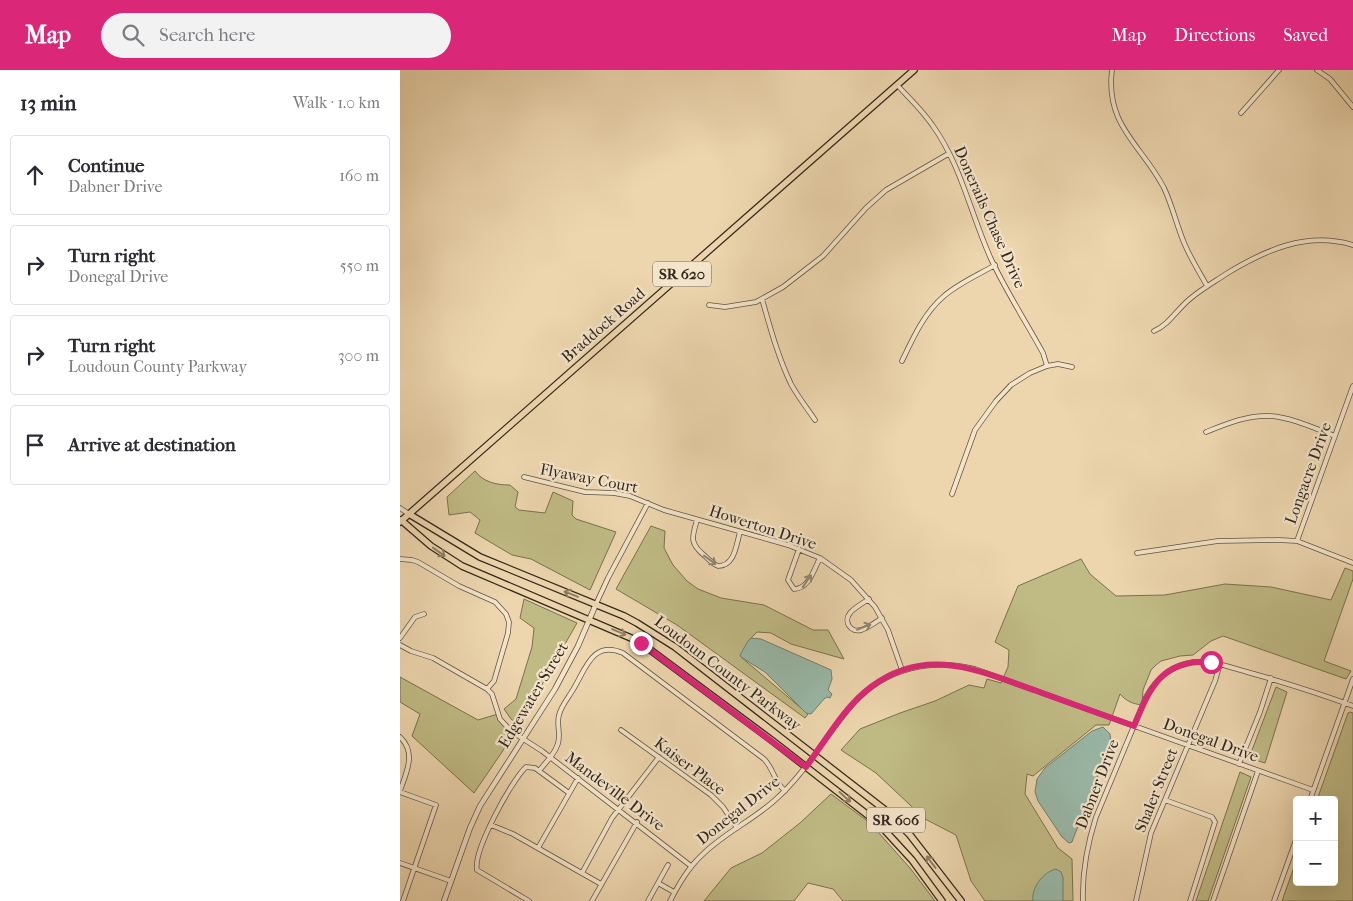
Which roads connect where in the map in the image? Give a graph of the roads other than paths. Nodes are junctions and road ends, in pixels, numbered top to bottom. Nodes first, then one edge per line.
1 (914, 70) edge
2 (1112, 70) edge
3 (1278, 70) edge
4 (1317, 70) edge
5 (898, 86) junction
6 (1353, 107) edge
7 (1241, 113) dead end
8 (948, 154) junction
9 (1353, 245) edge
10 (995, 266) junction
11 (1207, 286) junction
12 (762, 299) junction
13 (709, 305) dead end
14 (1154, 331) dead end
15 (902, 361) dead end
16 (1047, 366) junction
17 (1072, 367) dead end
18 (1353, 386) edge
19 (816, 420) dead end
20 (1206, 432) dead end
21 (1335, 436) junction
22 (524, 477) dead end
23 (952, 494) dead end
24 (648, 503) junction
25 (400, 508) edge
26 (409, 514) junction
27 (400, 520) edge
28 (698, 520) junction
29 (740, 532) junction
30 (1298, 541) junction
31 (799, 549) junction
32 (1138, 553) dead end
33 (820, 558) junction
34 (400, 559) edge
35 (1353, 563) edge
36 (869, 599) junction
37 (596, 604) junction
38 (424, 614) dead end
39 (882, 618) junction
40 (589, 620) junction
41 (400, 638) edge
42 (400, 645) edge
43 (1220, 664) junction
44 (902, 670) junction
45 (1271, 678) junction
46 (1353, 680) edge
47 (488, 689) junction
48 (1345, 703) junction
49 (1353, 706) edge
50 (1134, 726) junction
51 (621, 730) dead end
52 (400, 737) edge
53 (523, 738) junction
54 (1188, 745) junction
55 (815, 756) junction
56 (550, 757) junction
57 (659, 757) junction
58 (1239, 764) junction
59 (806, 767) junction
60 (1258, 770) junction
61 (539, 771) junction
62 (578, 778) junction
63 (1314, 790) junction
64 (400, 792) edge
65 (785, 792) junction
66 (569, 793) junction
67 (1312, 796) edge
68 (1165, 800) junction
69 (619, 809) junction
70 (637, 822) junction
71 (491, 824) junction
72 (737, 828) junction
73 (1296, 841) edge
74 (538, 848) junction
75 (400, 864) edge
76 (668, 865) dead end
77 (692, 866) junction
78 (414, 868) junction
79 (582, 873) junction
80 (451, 881) junction
81 (658, 883) junction
82 (601, 884) junction
83 (674, 892) junction
84 (403, 901) edge
85 (444, 901) edge
86 (529, 901) edge
87 (592, 901) edge
88 (648, 901) edge
89 (670, 901) edge
90 (942, 901) edge
91 (961, 901) edge
92 (1083, 901) edge
93 (1136, 901) edge
94 (1190, 901) edge
95 (1213, 901) edge
96 (1274, 901) edge

1 - 5 main road, Braddock Road / SR 620
2 - 11 street
3 - 7 street
4 - 6 street
5 - 8 street, Donerails Chase Drive
5 - 26 main road, Braddock Road / SR 620
8 - 10 street, Donerails Chase Drive
8 - 12 street
9 - 11 street
10 - 15 street
10 - 16 street, Donerails Chase Drive
11 - 14 street
12 - 13 street
12 - 19 street
16 - 17 street
16 - 23 street
18 - 21 street, Longacre Drive
20 - 21 street
21 - 30 street, Longacre Drive
22 - 24 street, Flyaway Court
24 - 28 street, Howerton Drive
24 - 37 street, Edgewater Street
25 - 26 street
26 - 27 main road, Braddock Road / SR 620
37 -> 26 main road, Loudoun County Parkway / SR 606
27 -> 40 main road, Loudoun County Parkway / SR 606
28 - 29 street, Howerton Drive
28 -> 29 street
29 - 31 street, Howerton Drive
30 - 32 street
30 - 35 street
31 - 33 street, Howerton Drive
31 -> 33 street
33 - 36 street, Howerton Drive
34 - 47 street
36 - 39 street, Howerton Drive
36 -> 39 street
37 - 40 street, Edgewater Street
37 - 55 main road, Loudoun County Parkway / SR 606
38 - 41 street
39 - 44 street, Howerton Drive
40 - 53 street, Edgewater Street
40 -> 59 main road, Loudoun County Parkway / SR 606
42 - 47 street
43 - 45 street, Dabner Drive
43 - 50 street, Dabner Drive
43 - 54 street, Shaler Street
44 - 50 street, Donegal Drive
44 - 55 street, Donegal Drive
45 - 48 street, Dabner Drive
45 - 58 street
46 - 48 street
47 - 53 street, Mandeville Drive
48 - 49 street, Dabner Drive
48 - 63 street
50 - 54 street, Donegal Drive
50 - 92 street, Dabner Drive
51 - 57 street, Kaiser Place
52 - 64 street
53 - 56 street, Mandeville Drive
53 - 80 street, Edgewater Street
54 - 58 street, Donegal Drive
54 - 68 street, Shaler Street
55 - 59 street, Donegal Drive
91 -> 55 main road, Loudoun County Parkway / SR 606
56 - 61 street
56 - 62 street, Mandeville Drive
56 - 65 street
57 - 69 street
57 - 72 street, Kaiser Place
58 - 60 street, Donegal Drive
59 - 65 street, Donegal Drive
59 -> 90 main road, Loudoun County Parkway / SR 606
60 - 63 street, Donegal Drive
60 - 95 street
61 - 66 street
61 - 71 street
62 - 66 street
62 - 69 street, Mandeville Drive
63 - 67 street
64 - 78 street
65 - 72 street, Donegal Drive
66 - 74 street
68 - 93 street, Shaler Street
68 - 94 street
69 - 70 street, Mandeville Drive
69 - 79 street
70 - 77 street, Mandeville Drive
70 - 82 street
71 - 74 street
71 - 86 street
72 - 77 street, Donegal Drive
73 - 96 street
74 - 79 street
75 - 78 street
76 - 81 street
77 - 83 street, Donegal Drive
78 - 80 street
78 - 84 street
79 - 82 street
80 - 85 street, Edgewater Street
81 - 83 street
81 - 88 street
82 - 87 street
83 - 89 street, Donegal Drive

